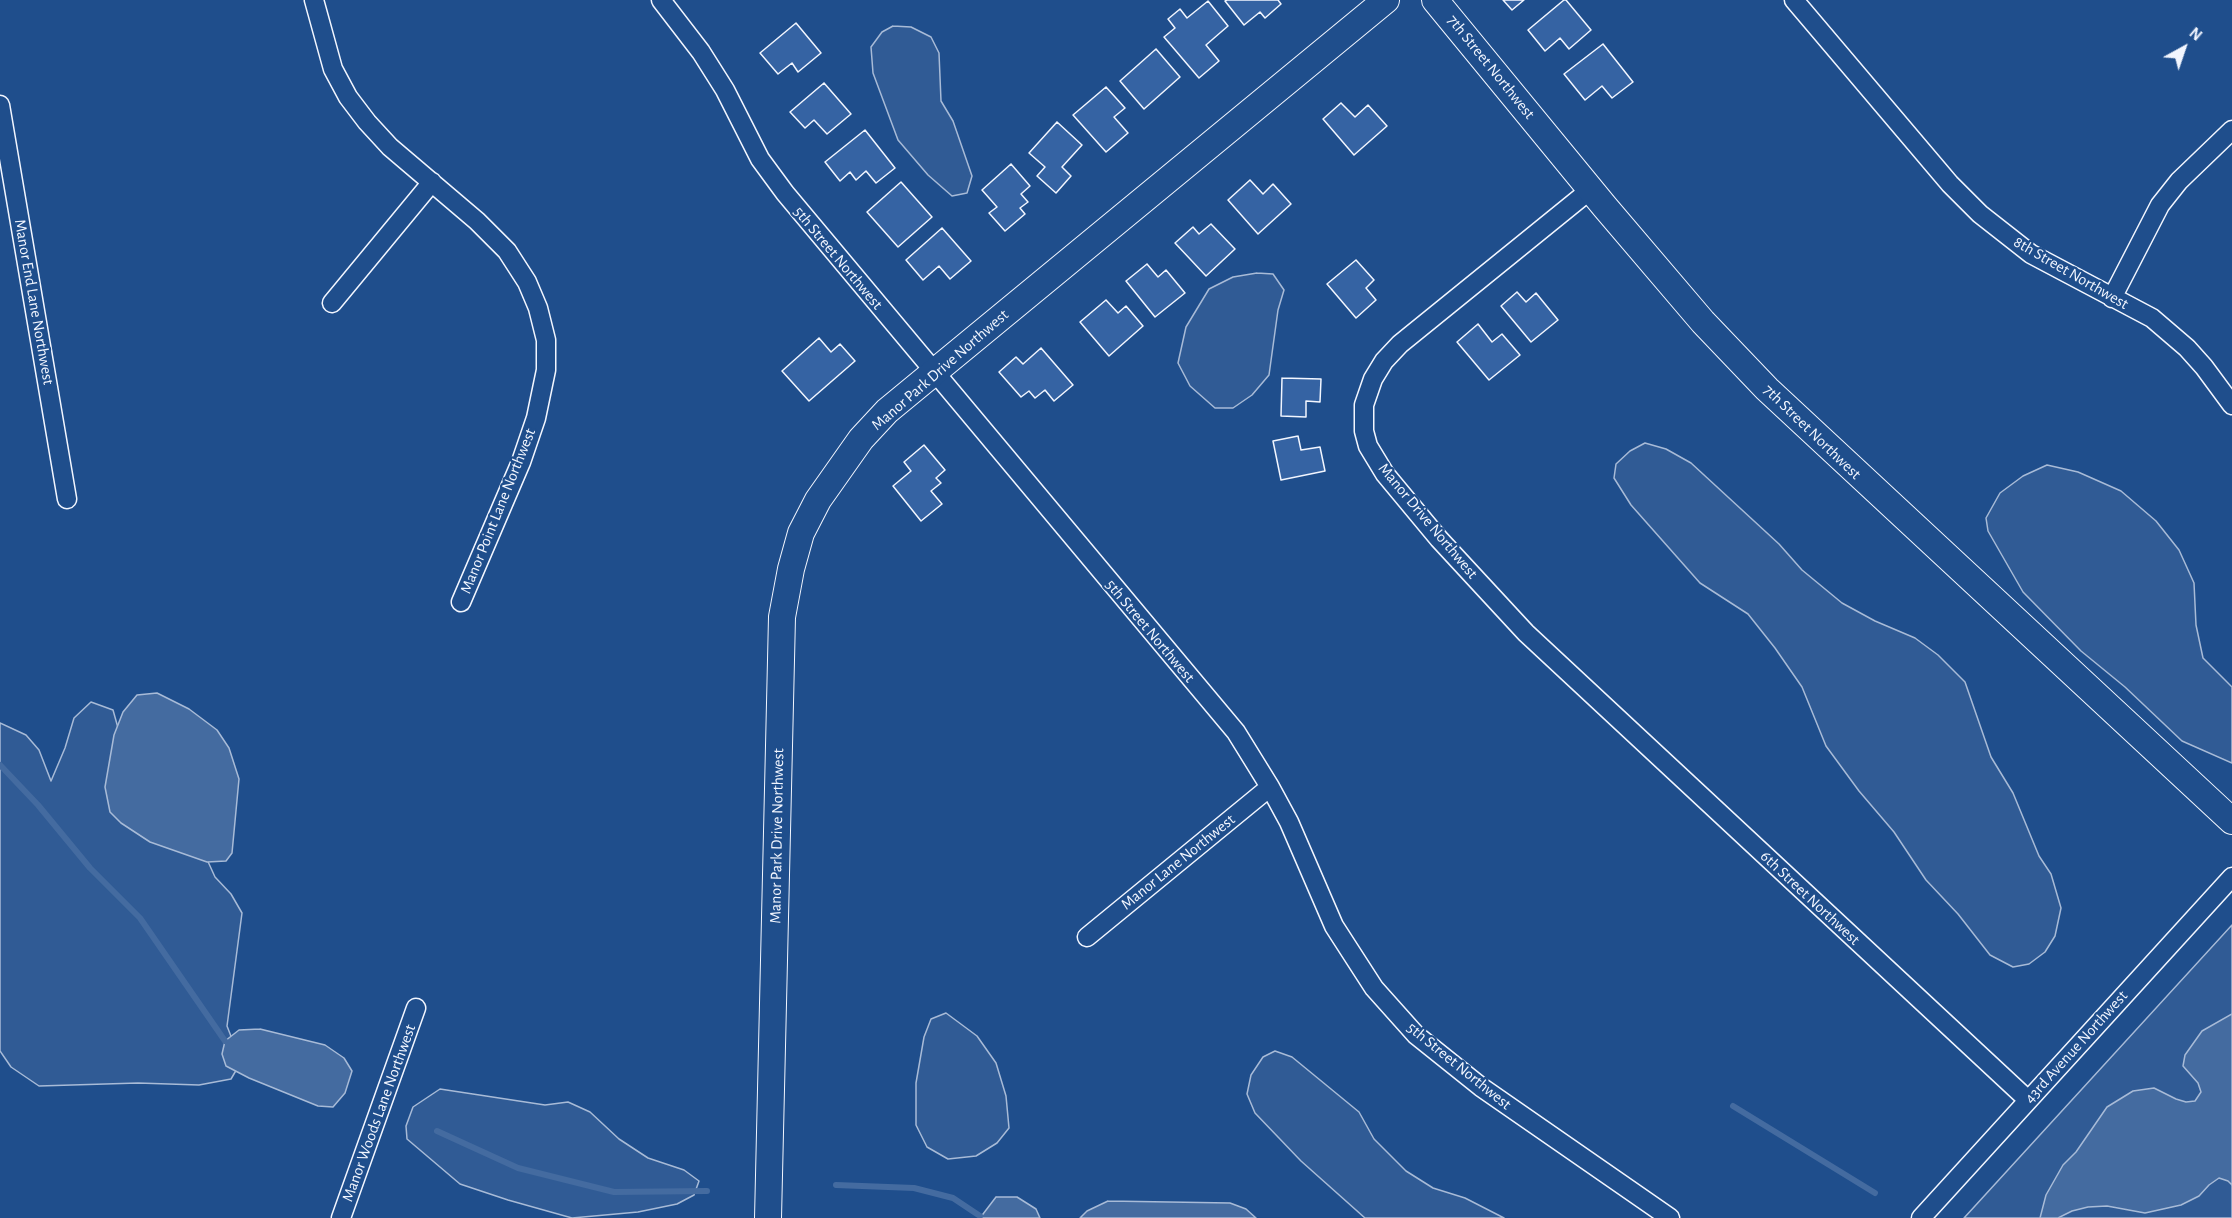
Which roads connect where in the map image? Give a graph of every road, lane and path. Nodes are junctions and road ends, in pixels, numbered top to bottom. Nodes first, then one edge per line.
1 (314, 0) edge
2 (661, 0) edge
3 (1386, 0) edge
4 (1435, 0) edge
5 (1794, 0) edge
6 (0, 105) edge
7 (2232, 130) edge
8 (432, 182) junction
9 (1590, 190) junction
10 (2112, 298) junction
11 (332, 303) dead end
12 (933, 373) junction
13 (2232, 405) edge
14 (67, 499) dead end
15 (461, 602) dead end
16 (1592, 696) joint
17 (1270, 787) junction
18 (2232, 821) edge
19 (2232, 877) edge
20 (1087, 937) dead end
21 (416, 1008) dead end
22 (2028, 1100) junction
23 (341, 1218) edge
24 (768, 1218) edge
25 (1670, 1218) edge
26 (1921, 1218) edge

1 - 8 street, Manor Point Lane Northwest
2 - 12 street, 5th Street Northwest
3 - 12 street, Manor Park Drive Northwest
4 - 9 street, 7th Street Northwest
5 - 10 street, 8th Street Northwest
6 - 14 street, Manor End Lane Northwest
7 - 10 street
8 - 11 street
8 - 15 street, Manor Point Lane Northwest
9 - 16 street, Manor Drive Northwest
9 - 18 street, 7th Street Northwest
10 - 13 street, 8th Street Northwest
12 - 17 street, 5th Street Northwest
12 - 24 street, Manor Park Drive Northwest
16 - 22 street, 6th Street Northwest
17 - 20 street, Manor Lane Northwest
17 - 25 street, 5th Street Northwest
19 - 22 street, 43rd Avenue Northwest
21 - 23 street, Manor Woods Lane Northwest
22 - 26 street, 43rd Avenue Northwest

